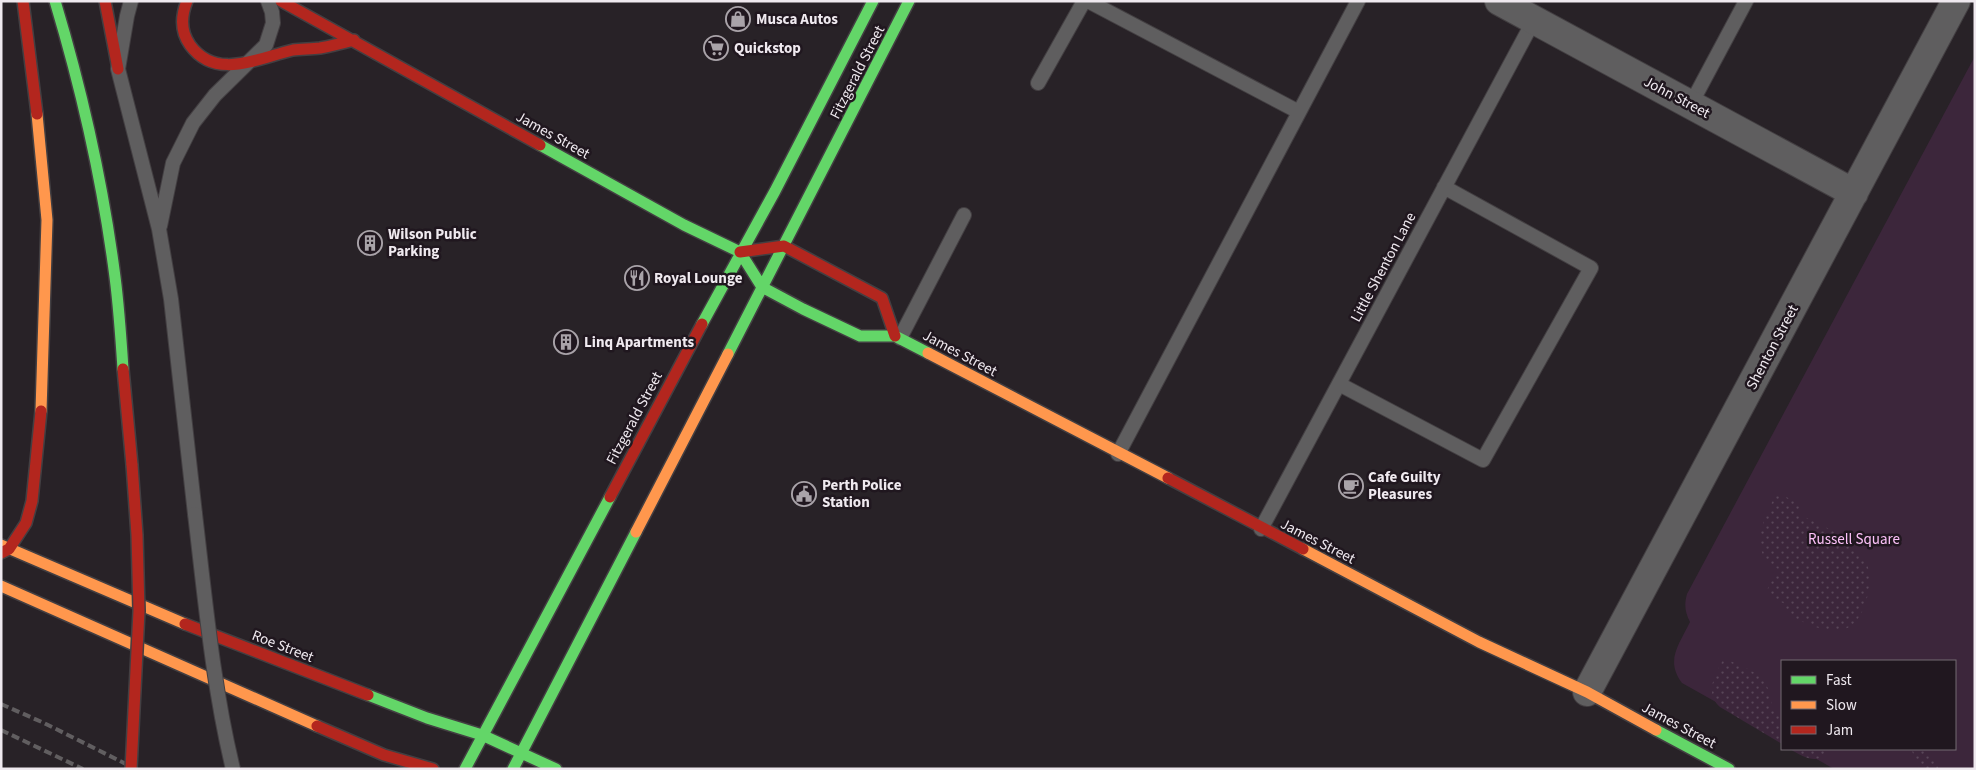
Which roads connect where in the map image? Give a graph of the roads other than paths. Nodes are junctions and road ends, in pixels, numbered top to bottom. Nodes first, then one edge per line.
1 (23, 1) edge
2 (55, 1) edge
3 (105, 1) edge
4 (131, 1) edge
5 (187, 1) edge
6 (268, 1) edge
7 (281, 1) edge
8 (873, 1) edge
9 (909, 1) edge
10 (1084, 1) edge
11 (1088, 1) edge
12 (1358, 1) edge
13 (1499, 1) edge
14 (1746, 1) edge
15 (1956, 1) edge
16 (1534, 20) junction
17 (354, 40) junction
18 (248, 61) junction
19 (118, 70) junction
20 (1038, 83) dead end
21 (1691, 104) junction
22 (1299, 112) junction
23 (1444, 188) junction
24 (1854, 193) junction
25 (964, 215) dead end
26 (159, 229) junction
27 (784, 246) junction
28 (740, 252) junction
29 (762, 287) junction
30 (898, 337) junction
31 (1339, 384) junction
32 (1118, 454) junction
33 (1261, 529) junction
34 (4, 549) edge
35 (1, 586) edge
36 (1587, 692) junction
37 (482, 735) junction
38 (522, 753) junction
39 (131, 769) edge
40 (233, 769) edge
41 (433, 769) edge
42 (464, 769) edge
43 (513, 769) edge
44 (556, 769) edge
45 (1729, 769) edge

1 - 34 main road
2 - 39 main road, bridge
3 - 19 main road
4 - 19 lane
5 - 18 main road
6 - 18 lane
7 - 17 main road, James Street
8 - 28 main road, Fitzgerald Street
9 - 27 main road, Fitzgerald Street
10 - 20 lane
11 - 22 lane
12 - 22 lane
13 - 16 street, John Street
14 - 21 lane
15 - 24 street, Shenton Street
16 - 21 street, John Street
16 - 23 lane, Little Shenton Lane
17 - 18 main road
17 - 28 main road, James Street
18 - 26 lane
19 - 26 lane
21 - 24 street, John Street
22 - 32 lane
23 - 31 lane, Little Shenton Lane
23 - 31 lane
24 - 36 street, Shenton Street
25 - 30 lane
26 - 40 lane, bridge
27 - 28 main road
27 - 29 main road, Fitzgerald Street
27 - 30 main road
28 - 29 main road, James Street
28 - 37 main road, Fitzgerald Street
29 - 30 main road, James Street
29 - 38 main road, Fitzgerald Street
30 - 32 main road, James Street
31 - 33 lane, Little Shenton Lane
32 - 33 main road, James Street
33 - 36 main road, James Street
34 - 37 main road, Roe Street
35 - 41 main road
36 - 45 main road, James Street
37 - 38 main road, Roe Street
37 - 42 main road, Fitzgerald Street
38 - 43 main road, Fitzgerald Street
38 - 44 main road, Roe Street

